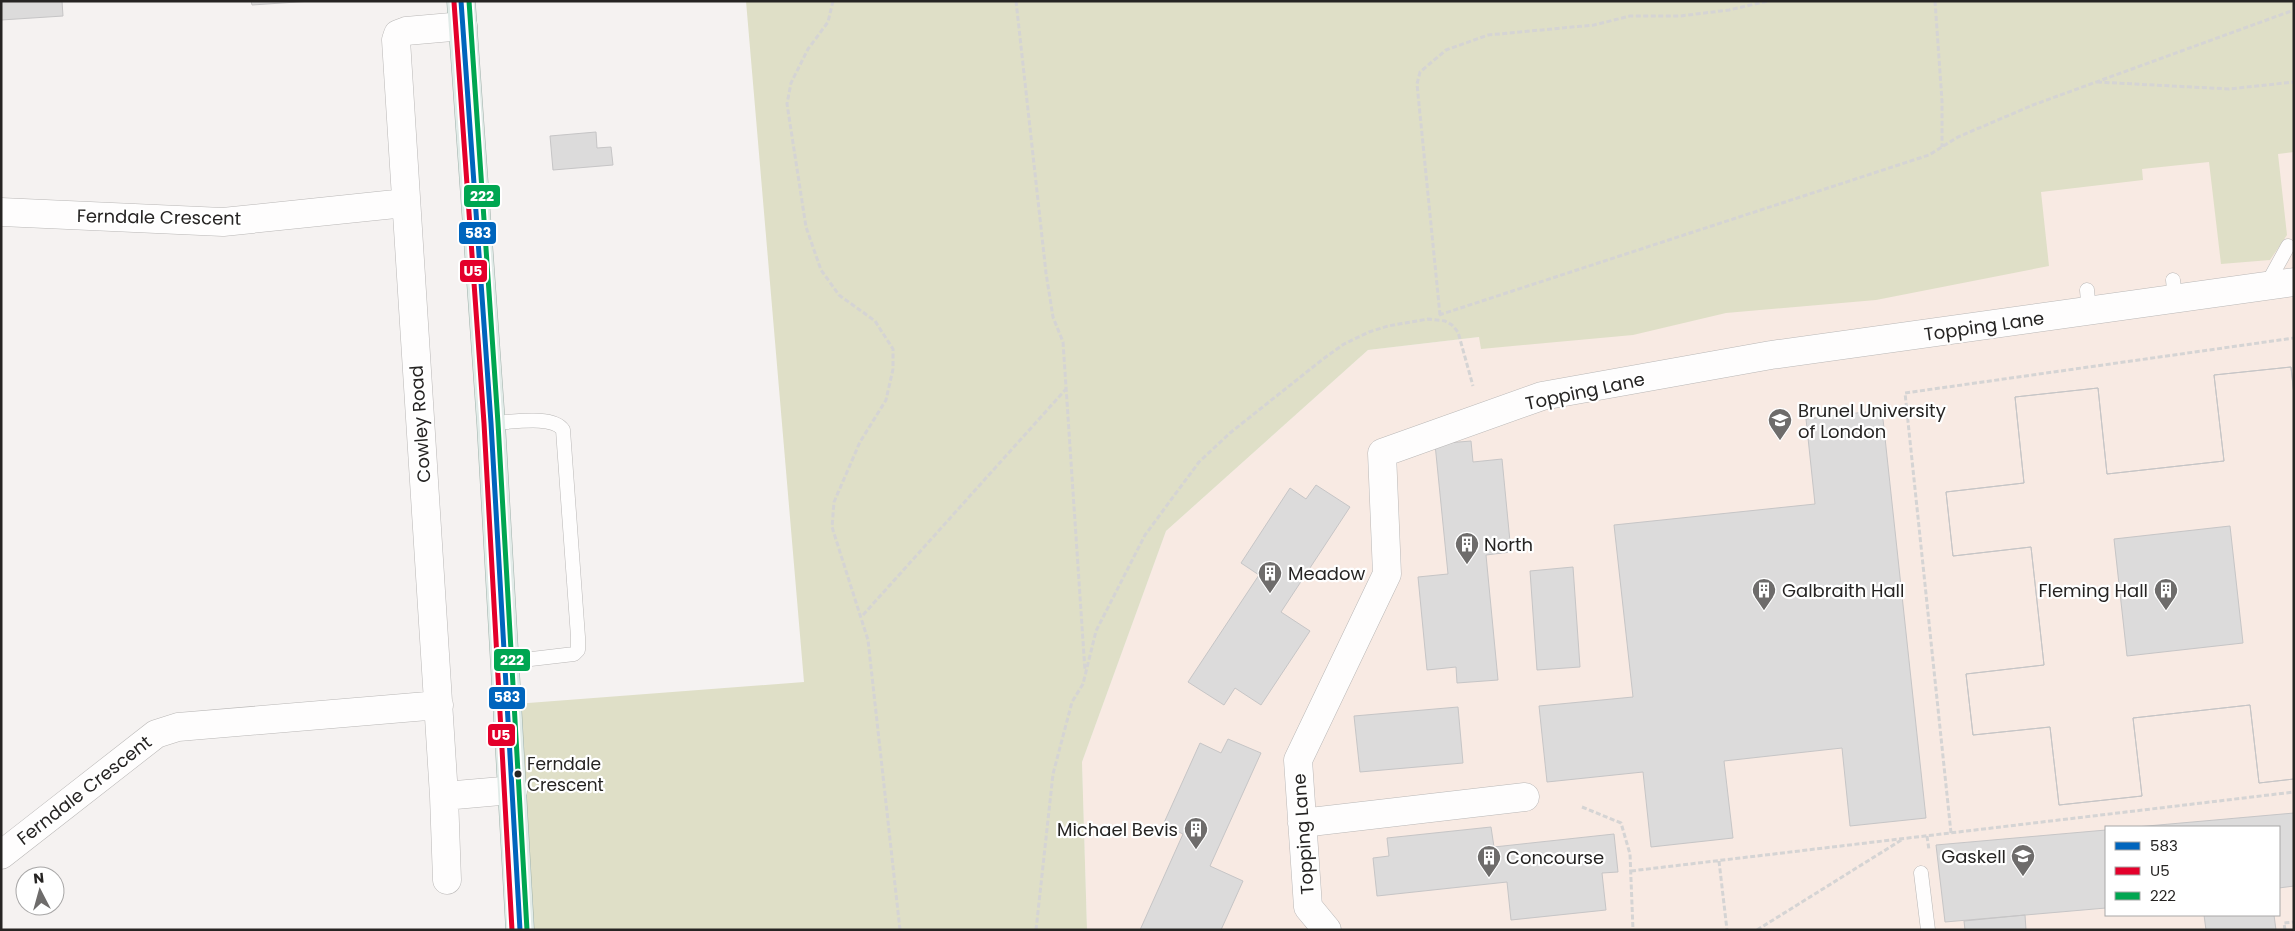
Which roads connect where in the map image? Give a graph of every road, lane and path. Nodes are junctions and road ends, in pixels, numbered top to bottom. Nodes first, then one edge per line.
1 (833, 1) edge
2 (1016, 1) edge
3 (1768, 1) edge
4 (1935, 1) edge
5 (2294, 10) edge
6 (462, 14) edge
7 (2094, 82) junction
8 (2294, 82) edge
9 (1942, 147) junction
10 (405, 203) junction
11 (1, 212) edge
12 (2288, 246) dead end
13 (2294, 282) edge
14 (2266, 286) junction
15 (1439, 315) junction
16 (1442, 320) junction
17 (2294, 338) edge
18 (1066, 388) junction
19 (1482, 418) junction
20 (491, 423) junction
21 (862, 615) junction
22 (506, 662) junction
23 (1085, 674) junction
24 (438, 705) junction
25 (513, 790) junction
26 (2294, 792) edge
27 (444, 796) junction
28 (1525, 797) dead end
29 (1582, 808) dead end
30 (1302, 822) junction
31 (1951, 833) junction
32 (1904, 838) junction
33 (1, 856) edge
34 (1718, 861) junction
35 (1630, 871) junction
36 (1921, 873) dead end
37 (446, 880) dead end
38 (2294, 922) edge
39 (520, 930) edge
40 (900, 930) edge
41 (1036, 930) edge
42 (1327, 930) edge
43 (1633, 930) edge
44 (1727, 930) edge
45 (1756, 930) edge
46 (1928, 930) edge
47 (2285, 930) edge

1 - 21 path
2 - 18 path
3 - 15 path
4 - 9 path
5 - 7 path
6 - 10 street, Cowley Road
6 - 20 main road, Cowley Road
7 - 8 path
7 - 9 path
9 - 15 path
10 - 11 street, Ferndale Crescent
10 - 24 street, Cowley Road
12 - 14 lane
13 - 14 street, Topping Lane
14 - 19 street, Topping Lane
15 - 16 path
16 - 19 path
16 - 23 path
17 - 31 path
18 - 21 path
18 - 23 path
19 - 30 street, Topping Lane
20 - 22 main road, Cowley Road
20 - 22 lane
21 - 40 path
22 - 25 main road, Cowley Road
23 - 41 path
24 - 27 street, Cowley Road
24 - 33 street, Ferndale Crescent
25 - 27 street
25 - 39 main road, Cowley Road
26 - 31 path
27 - 37 street, Cowley Road
28 - 30 street
29 - 35 path
30 - 42 street, Topping Lane
31 - 32 path
32 - 34 path
32 - 45 path
34 - 35 path
34 - 44 path
35 - 43 path
36 - 46 lane
38 - 47 path

